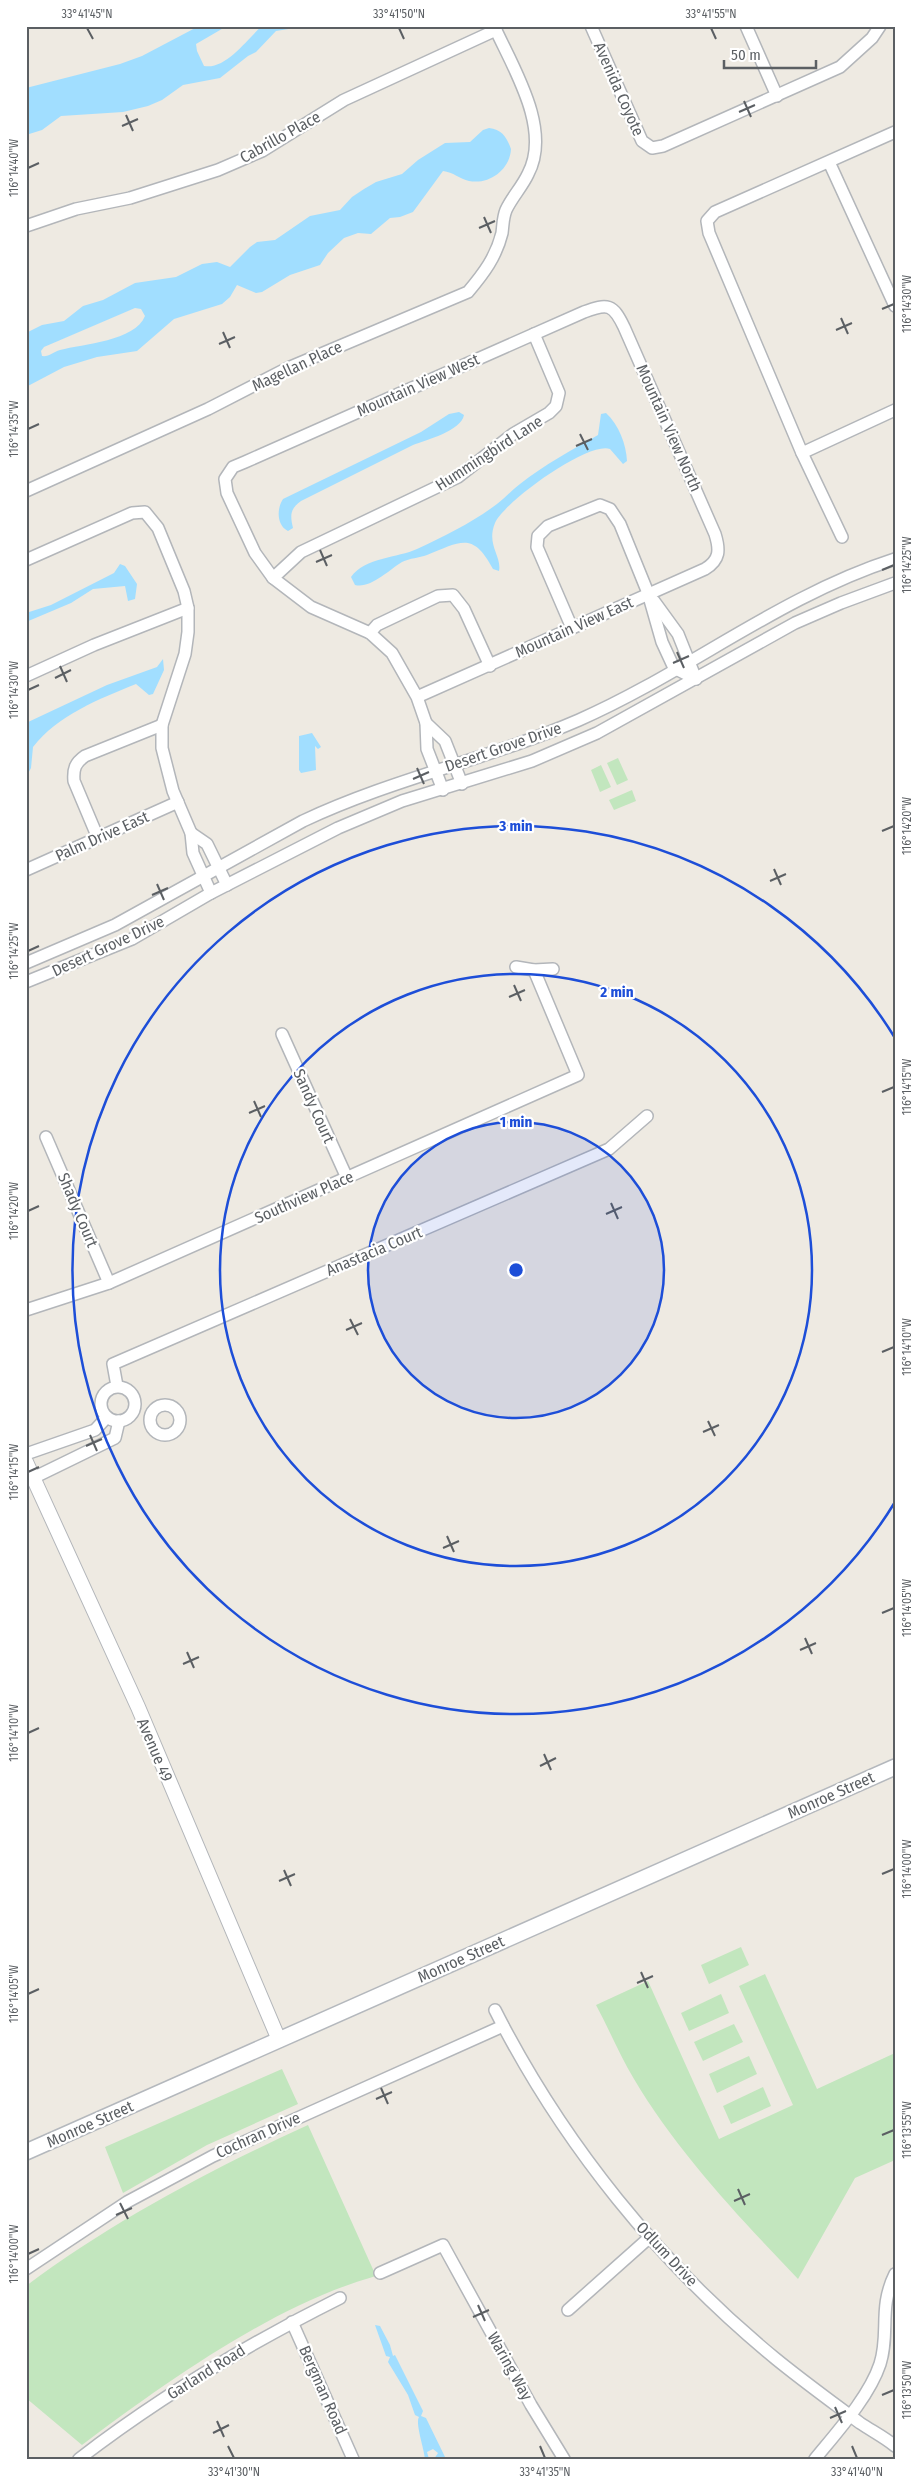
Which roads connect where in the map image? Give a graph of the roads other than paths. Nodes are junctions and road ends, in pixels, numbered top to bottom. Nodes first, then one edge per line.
1 (591, 26) edge
2 (746, 26) edge
3 (880, 26) edge
4 (495, 28) edge
5 (777, 96) junction
6 (895, 132) edge
7 (829, 162) junction
8 (26, 226) edge
9 (895, 306) edge
10 (616, 312) joint
11 (534, 334) junction
12 (895, 410) edge
13 (802, 453) junction
14 (26, 491) edge
15 (842, 537) dead end
16 (719, 546) joint
17 (895, 559) edge
18 (26, 560) edge
19 (273, 578) junction
20 (895, 583) edge
21 (648, 593) junction
22 (188, 608) junction
23 (572, 628) junction
24 (370, 633) junction
25 (690, 659) junction
26 (490, 666) junction
27 (674, 668) junction
28 (26, 676) edge
29 (696, 679) junction
30 (417, 697) junction
31 (426, 724) junction
32 (162, 725) junction
33 (455, 765) junction
34 (436, 770) junction
35 (462, 784) junction
36 (443, 790) junction
37 (178, 802) junction
38 (191, 833) junction
39 (98, 838) junction
40 (219, 868) junction
41 (26, 870) edge
42 (204, 876) junction
43 (227, 885) junction
44 (211, 893) junction
45 (26, 963) edge
46 (516, 967) dead end
47 (553, 968) dead end
48 (534, 970) junction
49 (26, 982) edge
50 (282, 1034) dead end
51 (647, 1116) dead end
52 (46, 1137) dead end
53 (346, 1178) junction
54 (109, 1283) junction
55 (26, 1310) edge
56 (117, 1386) junction
57 (135, 1410) junction
58 (150, 1414) dead end
59 (107, 1417) junction
60 (120, 1421) junction
61 (26, 1454) edge
62 (26, 1462) edge
63 (33, 1478) junction
64 (895, 1767) edge
65 (495, 2010) dead end
66 (503, 2026) junction
67 (279, 2040) junction
68 (26, 2152) edge
69 (650, 2237) junction
70 (26, 2269) edge
71 (380, 2273) dead end
72 (895, 2274) edge
73 (340, 2298) dead end
74 (568, 2310) dead end
75 (292, 2322) junction
76 (849, 2414) junction
77 (895, 2446) edge
78 (79, 2459) edge
79 (353, 2459) edge
80 (564, 2459) edge
81 (816, 2459) edge

1 - 5 street, Avenida Coyote
2 - 5 street
3 - 5 street
4 - 8 street, Cabrillo Place
4 - 14 street, Magellan Place
6 - 7 street
7 - 9 street
7 - 13 street
10 - 11 street, Mountain View West
10 - 16 street, Mountain View North
11 - 19 street, Hummingbird Lane
11 - 19 street, Mountain View West
12 - 13 street
13 - 15 street
16 - 21 street, Mountain View East
17 - 25 street, Desert Grove Drive
18 - 22 street
19 - 24 street
20 - 29 street, Desert Grove Drive
21 - 23 street, Mountain View East
21 - 23 street
21 - 25 street
21 - 27 street
22 - 28 street
22 - 32 street
23 - 26 street, Mountain View East
24 - 26 street
24 - 30 street
25 - 27 street, Desert Grove Drive
25 - 29 street
26 - 30 street, Mountain View East
27 - 29 street
27 - 33 street, Desert Grove Drive
29 - 35 street, Desert Grove Drive
30 - 31 street
31 - 33 street
31 - 34 street
32 - 37 street
32 - 39 street
33 - 34 street, Desert Grove Drive
33 - 35 street
34 - 36 street
34 - 40 street, Desert Grove Drive
35 - 36 street, Desert Grove Drive
36 - 43 street, Desert Grove Drive
37 - 38 street
37 - 39 street, Palm Drive East
38 - 40 street
38 - 42 street
39 - 41 street, Palm Drive East
40 - 42 street, Desert Grove Drive
40 - 43 street
42 - 44 street
42 - 45 street, Desert Grove Drive
43 - 44 street, Desert Grove Drive
44 - 49 street, Desert Grove Drive
46 - 48 street
47 - 48 street
48 - 53 street, Southview Place
50 - 53 street, Sandy Court
51 - 56 street, Anastacia Court
52 - 54 street, Shady Court
53 - 54 street, Southview Place
54 - 55 street, Southview Place
56 - 57 street
56 - 59 street
57 - 58 street
57 - 60 street
59 - 60 street
59 - 61 street
60 - 63 street
62 - 63 street, Avenue 49
63 - 67 street, Avenue 49
64 - 67 main road, Monroe Street
65 - 66 street, Odlum Drive
66 - 69 street, Odlum Drive
66 - 70 street, Cochran Drive
67 - 68 main road, Monroe Street
69 - 74 street
69 - 76 street, Odlum Drive
71 - 80 street, Waring Way
72 - 76 street
73 - 75 street, Garland Road
75 - 78 street, Garland Road
75 - 79 street, Bergman Road
76 - 77 street, Odlum Drive
76 - 81 street

